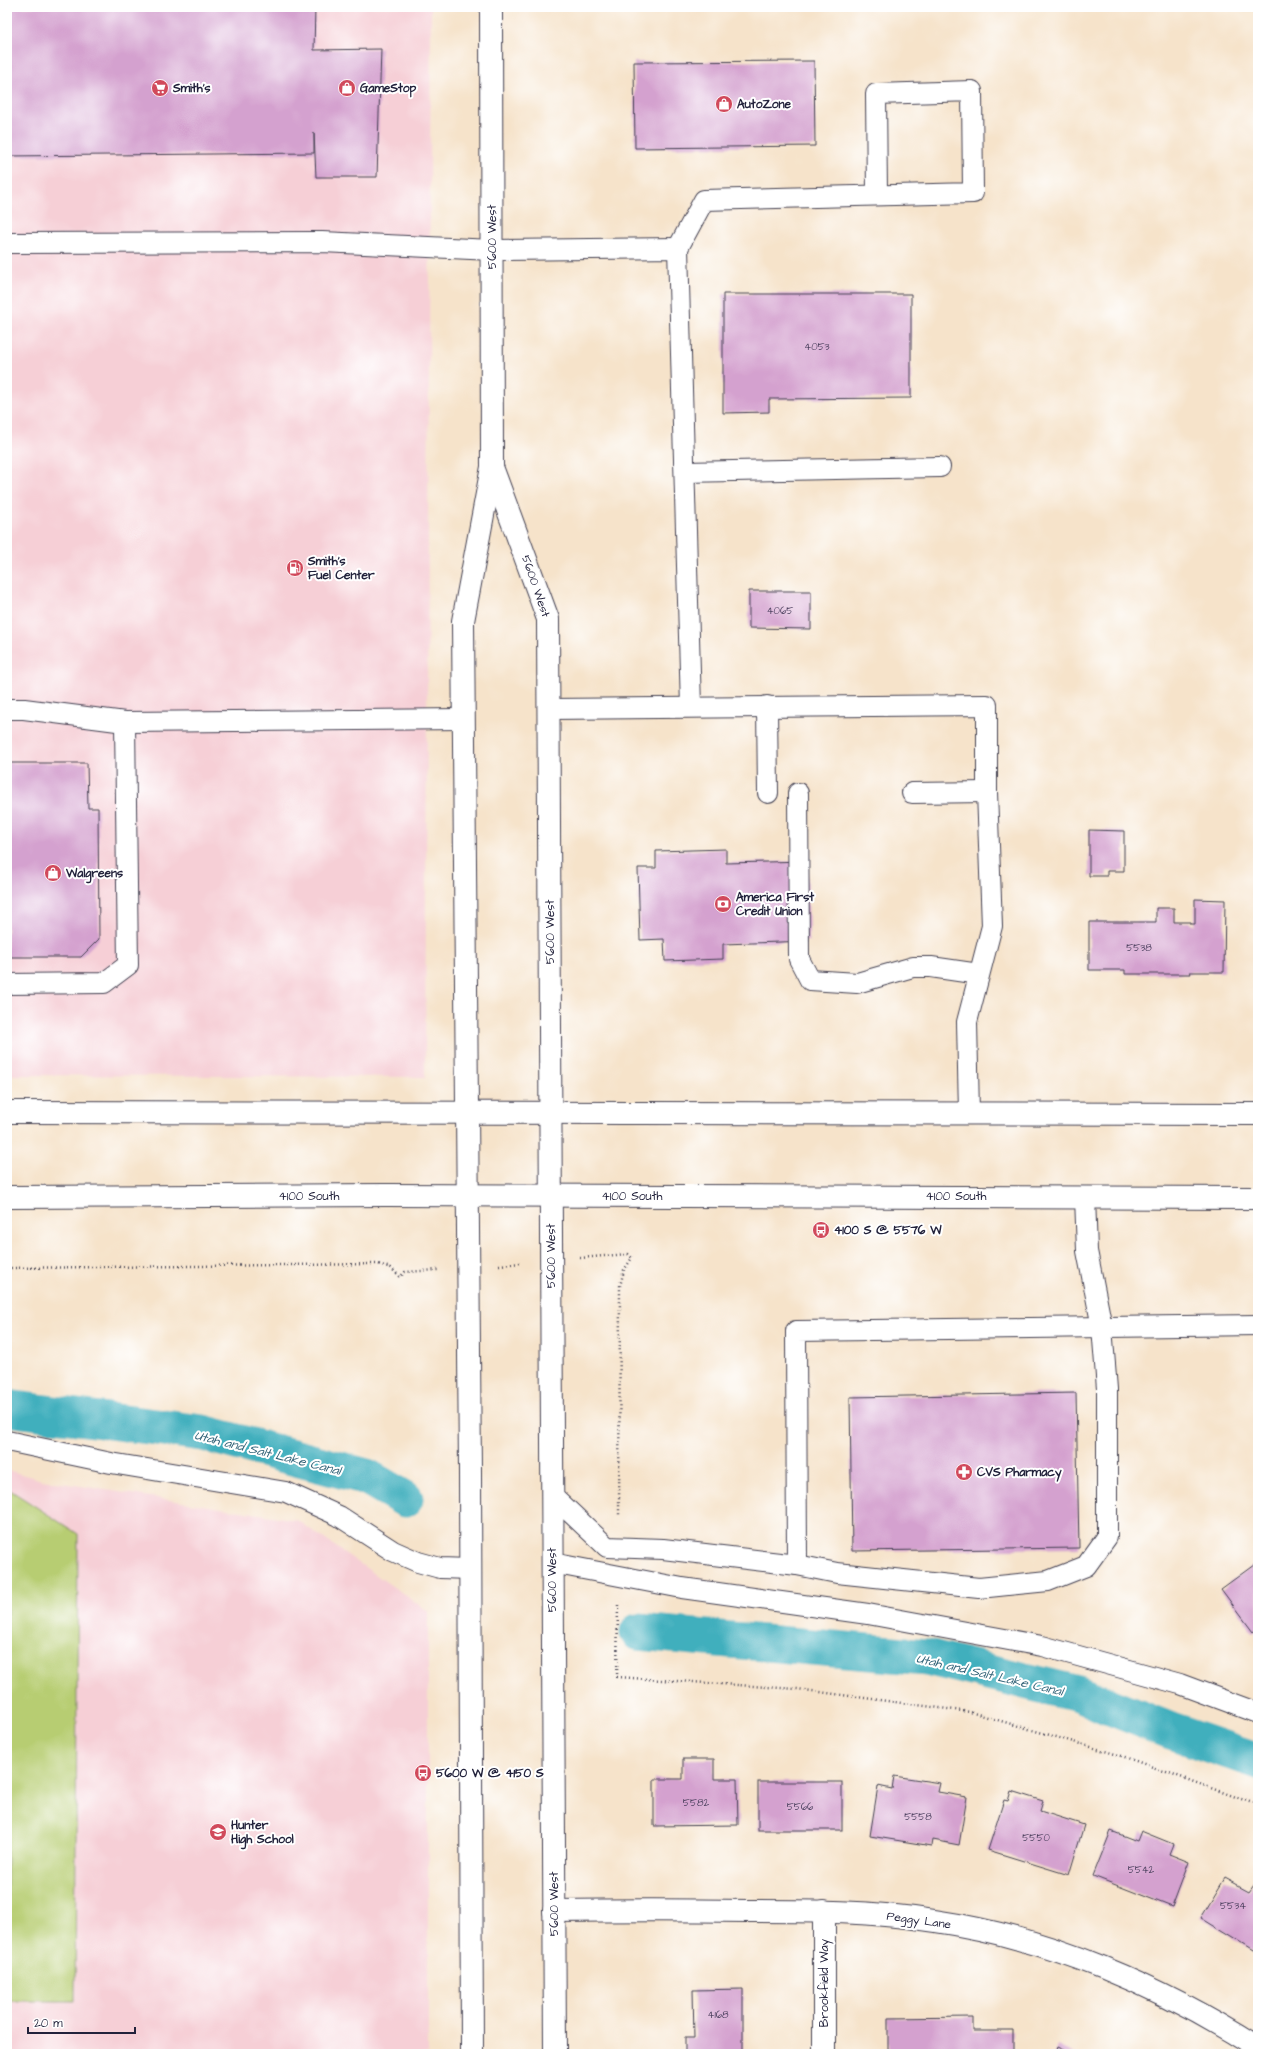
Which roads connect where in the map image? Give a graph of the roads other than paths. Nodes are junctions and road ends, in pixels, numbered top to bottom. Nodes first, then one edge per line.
1 (492, 7) edge
2 (877, 196) junction
3 (7, 244) edge
4 (678, 248) junction
5 (492, 250) junction
6 (492, 467) junction
7 (940, 467) dead end
8 (685, 472) junction
9 (767, 706) junction
10 (691, 707) junction
11 (7, 709) edge
12 (549, 709) junction
13 (464, 719) junction
14 (125, 722) junction
15 (987, 792) junction
16 (768, 793) dead end
17 (798, 793) dead end
18 (912, 793) dead end
19 (979, 974) junction
20 (7, 984) edge
21 (7, 1112) edge
22 (550, 1112) junction
23 (466, 1113) junction
24 (969, 1114) junction
25 (1258, 1114) edge
26 (467, 1196) junction
27 (551, 1196) junction
28 (7, 1197) edge
29 (1085, 1197) junction
30 (1258, 1198) edge
31 (1258, 1325) edge
32 (1102, 1327) junction
33 (7, 1441) edge
34 (552, 1495) junction
35 (552, 1563) junction
36 (797, 1565) junction
37 (470, 1569) junction
38 (1258, 1713) edge
39 (554, 1911) junction
40 (824, 1911) junction
41 (1258, 2048) edge
42 (472, 2054) edge
43 (555, 2054) edge
44 (824, 2054) edge

1 - 5 main road, 5600 West
2 - 2 lane
2 - 4 lane
3 - 5 lane
4 - 5 lane
4 - 8 lane
5 - 6 main road, 5600 West
6 - 12 main road, 5600 West
6 - 13 main road, 5600 West
7 - 8 lane
8 - 10 lane
9 - 10 lane
9 - 15 lane
9 - 16 lane
10 - 12 lane
11 - 14 lane
12 - 22 main road, 5600 West
13 - 14 lane
13 - 23 main road, 5600 West
14 - 20 lane
15 - 18 lane
15 - 19 lane
17 - 19 lane
19 - 24 lane
21 - 23 main road
22 - 23 main road
22 - 24 main road
22 - 27 main road, 5600 West
23 - 26 main road, 5600 West
24 - 25 main road
26 - 27 main road, 4100 South
26 - 28 main road, 4100 South
26 - 37 main road, 5600 West
27 - 29 main road, 4100 South
27 - 34 main road, 5600 West
29 - 30 main road, 4100 South
29 - 32 lane
31 - 32 lane
32 - 36 lane
32 - 36 lane
33 - 37 lane
34 - 35 main road, 5600 West
34 - 36 lane
35 - 38 lane
35 - 39 main road, 5600 West
37 - 42 main road, 5600 West
39 - 40 main road, Peggy Lane
39 - 43 main road, 5600 West
40 - 41 main road, Peggy Lane
40 - 44 main road, Brookfield Way

